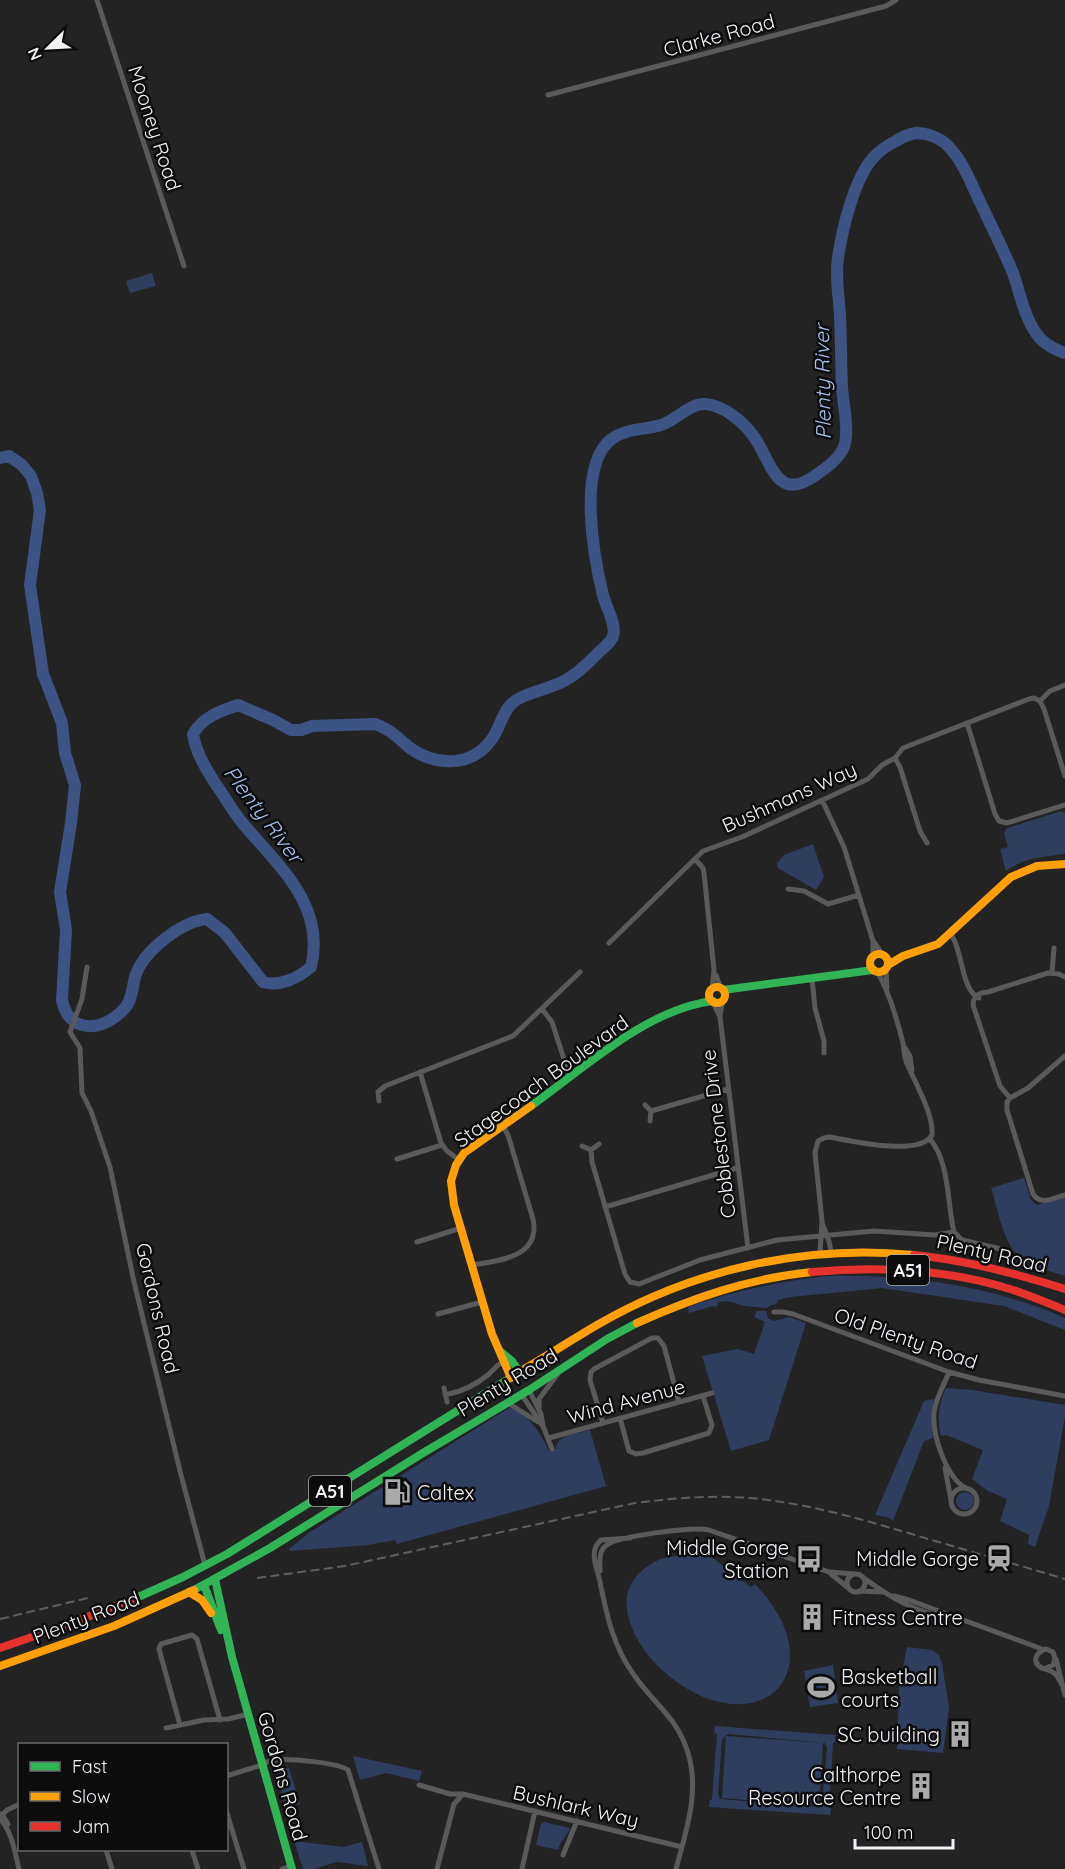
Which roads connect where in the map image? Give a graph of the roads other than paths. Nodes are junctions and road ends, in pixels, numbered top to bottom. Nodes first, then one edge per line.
1 (98, 0) edge
2 (896, 0) edge
3 (548, 94) dead end
4 (184, 266) dead end
5 (1065, 685) edge
6 (1040, 700) junction
7 (967, 723) junction
8 (895, 758) junction
9 (1065, 776) edge
10 (822, 800) junction
11 (1065, 805) edge
12 (927, 843) dead end
13 (695, 859) junction
14 (1065, 864) edge
15 (788, 889) dead end
16 (859, 895) junction
17 (948, 935) junction
18 (873, 941) junction
19 (609, 943) dead end
20 (1054, 948) dead end
21 (884, 955) junction
22 (903, 956) junction
23 (878, 966) junction
24 (87, 967) dead end
25 (714, 970) junction
26 (580, 972) dead end
27 (1052, 973) junction
28 (1065, 977) edge
29 (812, 979) junction
30 (739, 988) junction
31 (722, 989) junction
32 (711, 991) junction
33 (977, 997) junction
34 (723, 1000) junction
35 (713, 1001) junction
36 (692, 1006) junction
37 (542, 1009) junction
38 (720, 1017) junction
39 (824, 1053) dead end
40 (1065, 1056) edge
41 (420, 1072) junction
42 (570, 1078) junction
43 (728, 1089) junction
44 (1010, 1098) junction
45 (379, 1101) dead end
46 (645, 1105) dead end
47 (651, 1112) junction
48 (650, 1121) dead end
49 (501, 1127) junction
50 (930, 1139) junction
51 (599, 1144) dead end
52 (443, 1146) junction
53 (582, 1146) dead end
54 (591, 1150) junction
55 (460, 1158) junction
56 (397, 1159) dead end
57 (737, 1168) junction
58 (1065, 1195) edge
59 (605, 1207) junction
60 (460, 1228) junction
61 (954, 1232) junction
62 (824, 1235) junction
63 (417, 1242) dead end
64 (748, 1248) junction
65 (1010, 1251) dead end
66 (820, 1252) junction
67 (831, 1252) junction
68 (472, 1268) junction
69 (1065, 1289) edge
70 (482, 1302) junction
71 (1065, 1310) edge
72 (774, 1312) dead end
73 (438, 1314) dead end
74 (506, 1360) junction
75 (561, 1369) junction
76 (949, 1372) junction
77 (520, 1373) junction
78 (512, 1378) junction
79 (525, 1392) junction
80 (712, 1393) dead end
81 (703, 1396) junction
82 (1065, 1396) edge
83 (447, 1402) dead end
84 (680, 1402) junction
85 (506, 1403) junction
86 (539, 1409) junction
87 (620, 1418) junction
88 (603, 1423) junction
89 (541, 1424) junction
90 (549, 1438) junction
91 (552, 1449) dead end
92 (945, 1463) junction
93 (968, 1489) junction
94 (951, 1503) junction
95 (630, 1538) junction
96 (205, 1565) junction
97 (829, 1572) junction
98 (858, 1575) junction
99 (215, 1579) junction
100 (601, 1582) junction
101 (204, 1584) junction
102 (849, 1588) junction
103 (859, 1591) junction
104 (189, 1592) junction
105 (884, 1592) junction
106 (896, 1597) junction
107 (958, 1619) junction
108 (1018, 1640) junction
109 (0, 1648) edge
110 (1042, 1649) junction
111 (230, 1653) junction
112 (1055, 1657) junction
113 (1036, 1660) junction
114 (0, 1666) edge
115 (1046, 1668) junction
116 (1062, 1685) junction
117 (1065, 1695) edge
118 (249, 1714) junction
119 (220, 1720) junction
120 (180, 1725) junction
121 (166, 1728) dead end
122 (262, 1764) junction
123 (228, 1775) edge
124 (419, 1785) dead end
125 (461, 1796) junction
126 (18, 1805) edge
127 (535, 1811) junction
128 (1, 1816) edge
129 (228, 1817) edge
130 (577, 1821) junction
131 (682, 1846) junction
132 (106, 1851) edge
133 (192, 1851) edge
134 (563, 1855) dead end
135 (291, 1868) edge
136 (20, 1869) edge
137 (112, 1869) edge
138 (198, 1869) edge
139 (244, 1869) edge
140 (282, 1869) edge
141 (379, 1869) edge
142 (437, 1869) edge
143 (522, 1869) edge
144 (676, 1869) edge

1 - 4 street, Mooney Road
2 - 3 street, Clarke Road
5 - 6 street, Bushmans Way
6 - 7 street, Bushmans Way
6 - 9 street
7 - 8 street, Bushmans Way
7 - 11 street
8 - 10 street, Bushmans Way
8 - 12 street
10 - 13 street, Bushmans Way
10 - 16 street
13 - 19 street, Bushmans Way
13 - 25 street
14 - 17 main road
15 - 16 street
16 - 18 street
17 - 22 main road
17 - 33 street
18 - 21 street
18 - 23 street
20 - 27 street
21 - 22 main road
21 - 23 main road
21 - 23 main road
22 - 23 main road
23 - 29 main road
23 - 50 street
24 - 96 street, Gordons Road
25 - 31 street
25 - 32 street
26 - 37 street
27 - 28 street
27 - 33 street
29 - 30 main road
29 - 39 street
30 - 31 main road
30 - 34 main road
31 - 32 main road
31 - 34 main road
32 - 35 main road
32 - 36 main road, Stagecoach Boulevard
33 - 44 street
34 - 35 main road
34 - 38 street, Cobblestone Drive
35 - 36 main road, Stagecoach Boulevard
35 - 38 street, Cobblestone Drive
36 - 42 main road, Stagecoach Boulevard
37 - 41 street
37 - 42 street
38 - 43 street, Cobblestone Drive
40 - 44 street
41 - 45 street
41 - 52 street
42 - 49 main road, Stagecoach Boulevard
43 - 47 street
43 - 57 street, Cobblestone Drive
44 - 58 street
46 - 47 street
47 - 48 street
49 - 55 main road, Stagecoach Boulevard
49 - 68 street
50 - 61 street
50 - 62 street
51 - 54 street
52 - 55 street
52 - 56 street
53 - 54 street
54 - 59 street
55 - 60 main road, Stagecoach Boulevard
57 - 59 street
57 - 64 street, Cobblestone Drive
59 - 64 street
60 - 63 street
60 - 68 main road, Stagecoach Boulevard
61 - 62 street
61 - 65 street
62 - 64 street
62 - 66 street
62 - 67 street
66 - 67 main road, Plenty Road / A51
66 - 77 main road, Plenty Road / A51
67 - 69 main road, Plenty Road / A51
68 - 70 main road, Stagecoach Boulevard
70 - 73 street
70 - 74 main road, Stagecoach Boulevard
71 - 75 main road, Plenty Road / A51
72 - 76 street, Old Plenty Road
74 - 77 main road, Stagecoach Boulevard
74 - 78 main road, Stagecoach Boulevard
74 - 83 street, Plenty Road
75 - 79 main road, Plenty Road / A51
75 - 86 street
76 - 82 street, Old Plenty Road
76 - 92 street
77 - 78 main road, Plenty Road / A51
77 - 79 main road, Stagecoach Boulevard
78 - 79 main road, Stagecoach Boulevard
78 - 96 main road, Plenty Road / A51
79 - 85 main road, Plenty Road / A51
79 - 86 street
79 - 89 street
80 - 81 street, Wind Avenue
81 - 84 street, Wind Avenue
81 - 87 street
84 - 87 street, Wind Avenue
84 - 88 street
85 - 89 street
85 - 99 main road, Plenty Road / A51
86 - 89 street
87 - 88 street, Wind Avenue
88 - 90 street, Wind Avenue
89 - 90 street
90 - 91 street
92 - 93 street
92 - 94 street
93 - 94 street
93 - 94 street
95 - 97 street
95 - 100 street
95 - 100 street
96 - 99 main road, Gordons Road
96 - 101 main road
96 - 109 main road, Plenty Road / A51
97 - 98 street
97 - 102 street
98 - 102 street
98 - 103 street
98 - 105 street
99 - 101 main road, Plenty Road / A51
99 - 111 main road, Gordons Road
100 - 131 street
101 - 104 main road, Plenty Road / A51
101 - 111 main road, Gordons Road
102 - 103 street
103 - 105 street
104 - 111 main road
104 - 114 main road, Plenty Road / A51
105 - 106 street
106 - 107 street
106 - 107 street
107 - 108 street
108 - 110 street
108 - 113 street
110 - 112 street
110 - 113 street
111 - 118 main road, Gordons Road
112 - 115 street
112 - 116 street
113 - 115 street
115 - 116 street
116 - 117 street
118 - 119 street
118 - 122 main road, Gordons Road
119 - 120 street
119 - 120 street
120 - 121 street
122 - 123 street
122 - 135 main road, Gordons Road
122 - 141 street
124 - 125 street, Bushlark Way
125 - 127 street, Bushlark Way
125 - 142 street
126 - 128 street
127 - 130 street, Bushlark Way
127 - 143 street
128 - 136 street
129 - 139 street
130 - 131 street, Bushlark Way
130 - 134 street
131 - 144 street
132 - 137 street
133 - 138 street
135 - 140 street

